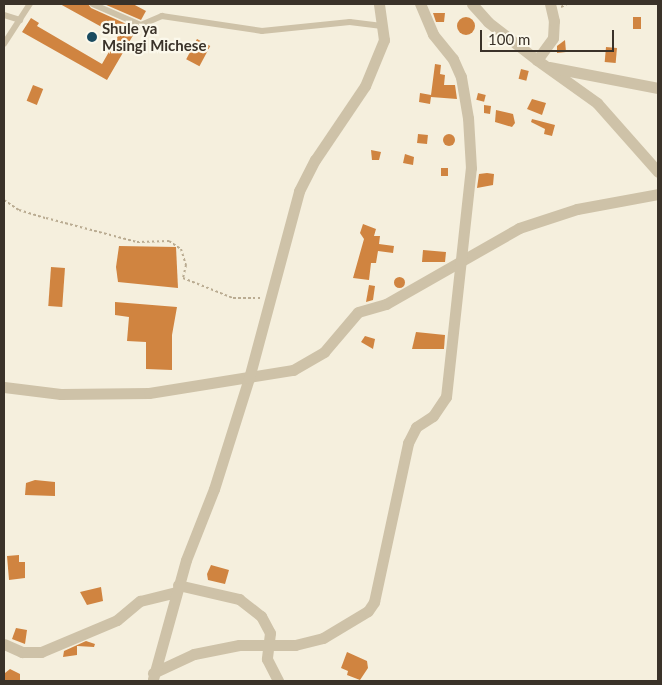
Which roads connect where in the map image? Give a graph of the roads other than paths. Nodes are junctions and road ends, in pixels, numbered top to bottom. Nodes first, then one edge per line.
1 (30, 4) edge
2 (93, 4) edge
3 (379, 4) edge
4 (420, 4) edge
5 (472, 4) edge
6 (550, 4) edge
7 (4, 15) edge
8 (20, 20) junction
9 (384, 27) junction
10 (4, 44) edge
11 (541, 63) junction
12 (658, 88) edge
13 (658, 172) edge
14 (658, 194) edge
15 (461, 262) junction
16 (249, 378) junction
17 (4, 387) edge
18 (177, 588) junction
19 (4, 644) edge
20 (267, 646) junction
21 (153, 677) edge
22 (278, 681) edge

1 - 8 lane
2 - 9 lane
3 - 9 street
4 - 15 street
5 - 11 street
6 - 11 street
7 - 8 lane
8 - 10 lane
9 - 16 street
11 - 12 street
11 - 13 street
14 - 15 street
15 - 16 street
15 - 20 street
16 - 17 street
16 - 18 street
18 - 19 street
18 - 20 street
18 - 21 street
20 - 21 street
20 - 22 street

